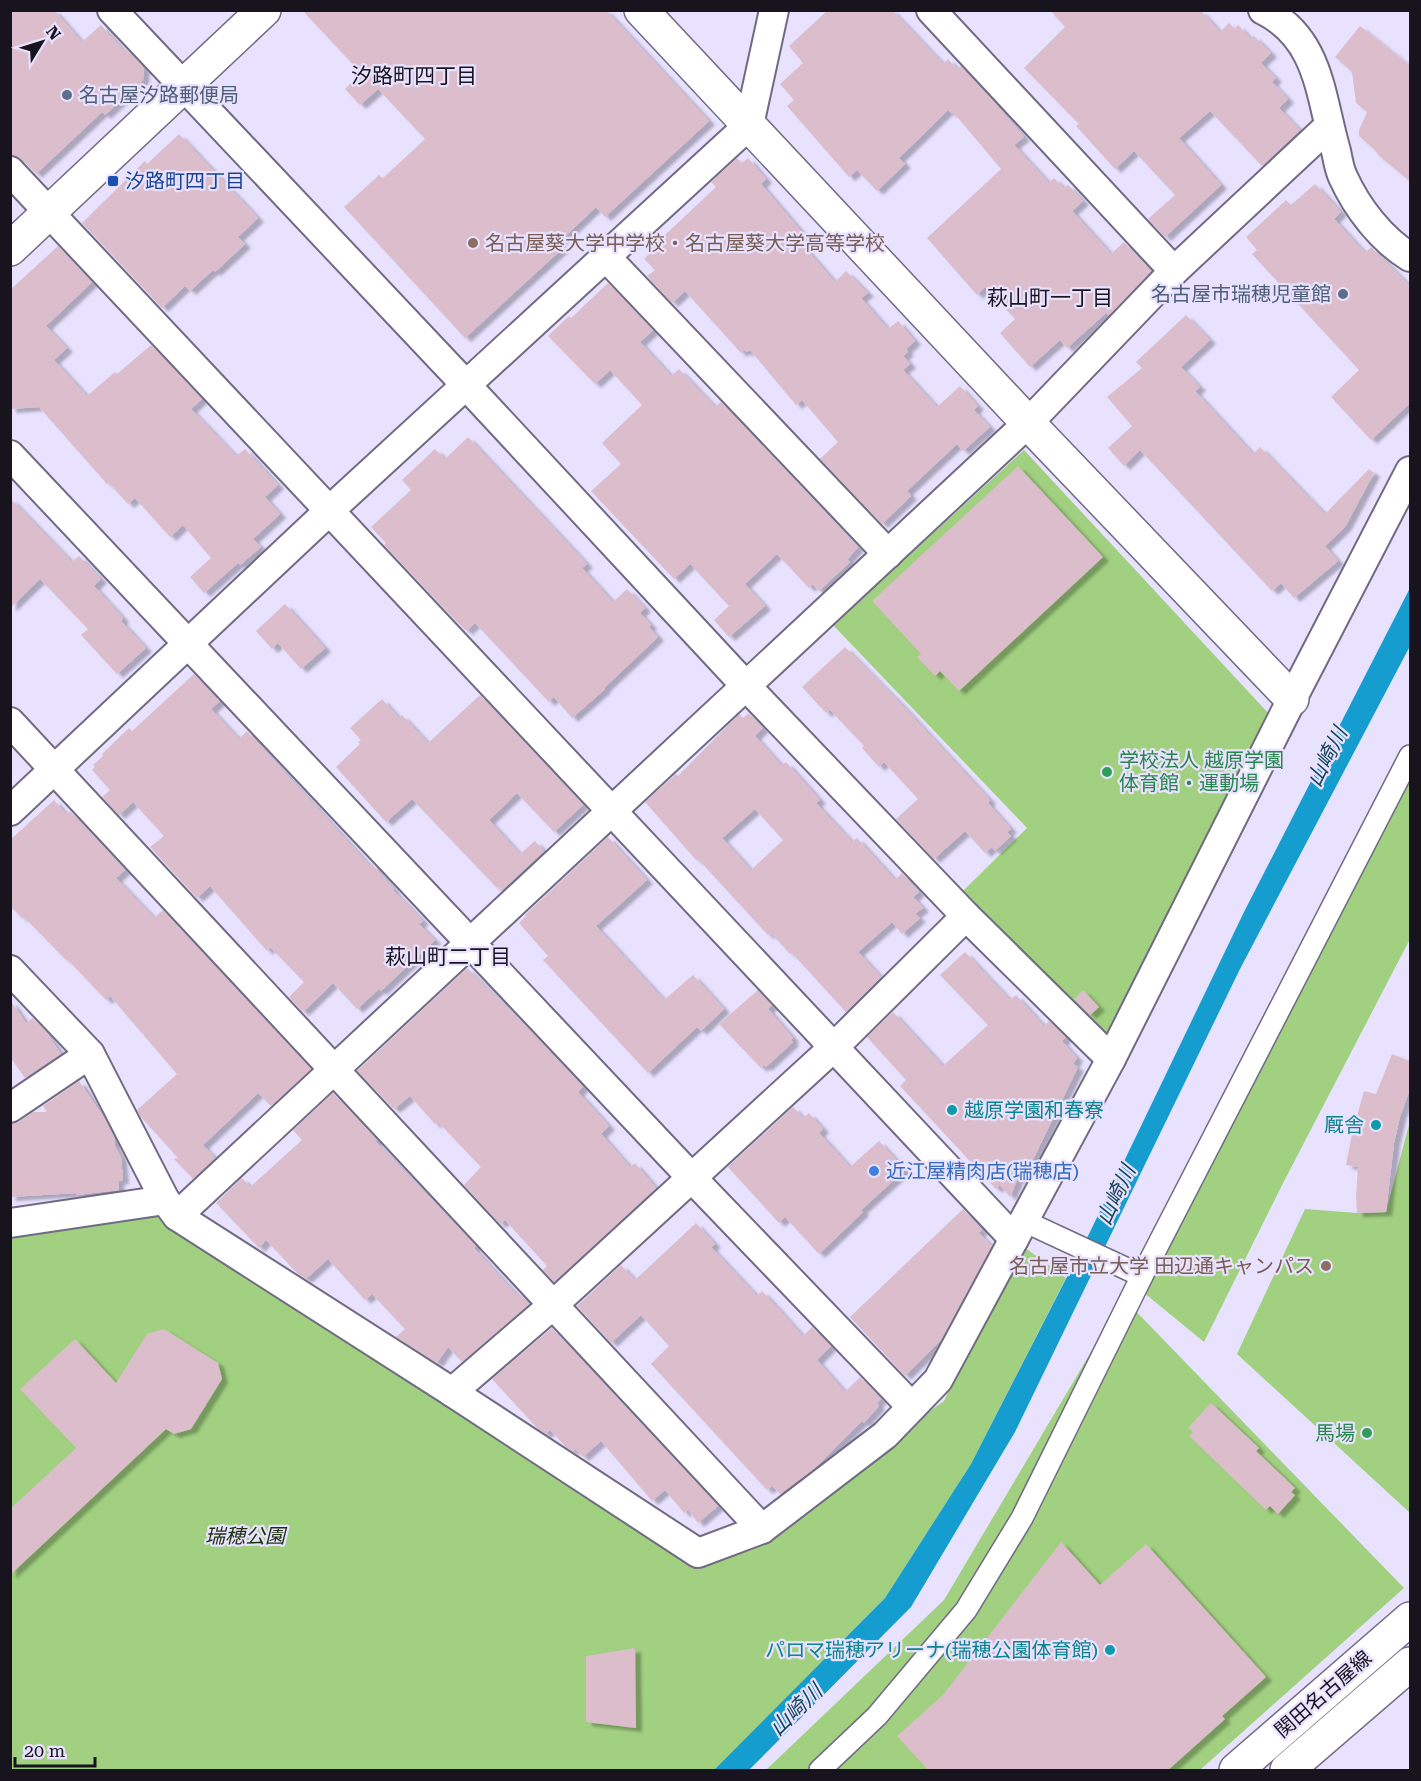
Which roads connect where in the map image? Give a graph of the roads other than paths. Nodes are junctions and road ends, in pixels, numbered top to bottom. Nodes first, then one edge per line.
1 (112, 10) edge
2 (264, 10) edge
3 (641, 10) edge
4 (774, 10) edge
5 (931, 10) edge
6 (1263, 10) edge
7 (183, 86) junction
8 (749, 125) junction
9 (1329, 126) junction
10 (10, 171) edge
11 (49, 212) junction
12 (10, 249) edge
13 (606, 257) junction
14 (1410, 257) edge
15 (1174, 271) junction
16 (466, 385) junction
17 (1028, 423) junction
18 (10, 454) edge
19 (1410, 471) edge
20 (330, 510) junction
21 (888, 554) junction
22 (188, 643) junction
23 (746, 686) junction
24 (1292, 699) junction
25 (10, 722) edge
26 (1410, 756) edge
27 (54, 769) junction
28 (10, 811) edge
29 (612, 811) junction
30 (966, 916) junction
31 (470, 943) junction
32 (10, 970) edge
33 (834, 1047) junction
34 (90, 1054) junction
35 (1111, 1059) junction
36 (334, 1070) junction
37 (10, 1108) edge
38 (691, 1177) junction
39 (171, 1208) junction
40 (10, 1222) edge
41 (1027, 1230) junction
42 (1135, 1273) junction
43 (554, 1305) junction
44 (452, 1392) junction
45 (912, 1407) junction
46 (762, 1529) junction
47 (1410, 1619) edge
48 (1410, 1664) edge
49 (820, 1770) edge
50 (1236, 1770) edge
51 (1287, 1770) edge

1 - 7 street
2 - 7 street
3 - 8 street
4 - 8 street
5 - 15 street
6 - 9 street
7 - 11 street
7 - 16 street
8 - 13 street
8 - 17 street
9 - 14 street
9 - 15 street
10 - 11 street
11 - 12 street
11 - 20 street
13 - 16 street
13 - 21 street
15 - 17 street
16 - 20 street
16 - 23 street
17 - 21 street
17 - 24 street
18 - 22 street
19 - 24 street
20 - 22 street
20 - 29 street
21 - 23 street
22 - 27 street
22 - 31 street
23 - 29 street
23 - 30 street
24 - 35 street
25 - 27 street
26 - 42 street
27 - 28 street
27 - 36 street
29 - 31 street
29 - 33 street
30 - 33 street
30 - 35 street
31 - 36 street
31 - 38 street
32 - 34 street
33 - 38 street
33 - 41 street
34 - 37 street
34 - 39 street
35 - 41 street
36 - 39 street
36 - 43 street
38 - 43 street
38 - 45 street
39 - 40 street
39 - 44 street
41 - 42 street
41 - 45 street
42 - 49 street
43 - 44 street
43 - 46 street
44 - 46 street
45 - 46 street
47 - 50 street, 関田名古屋線
48 - 51 street, 関田名古屋線

